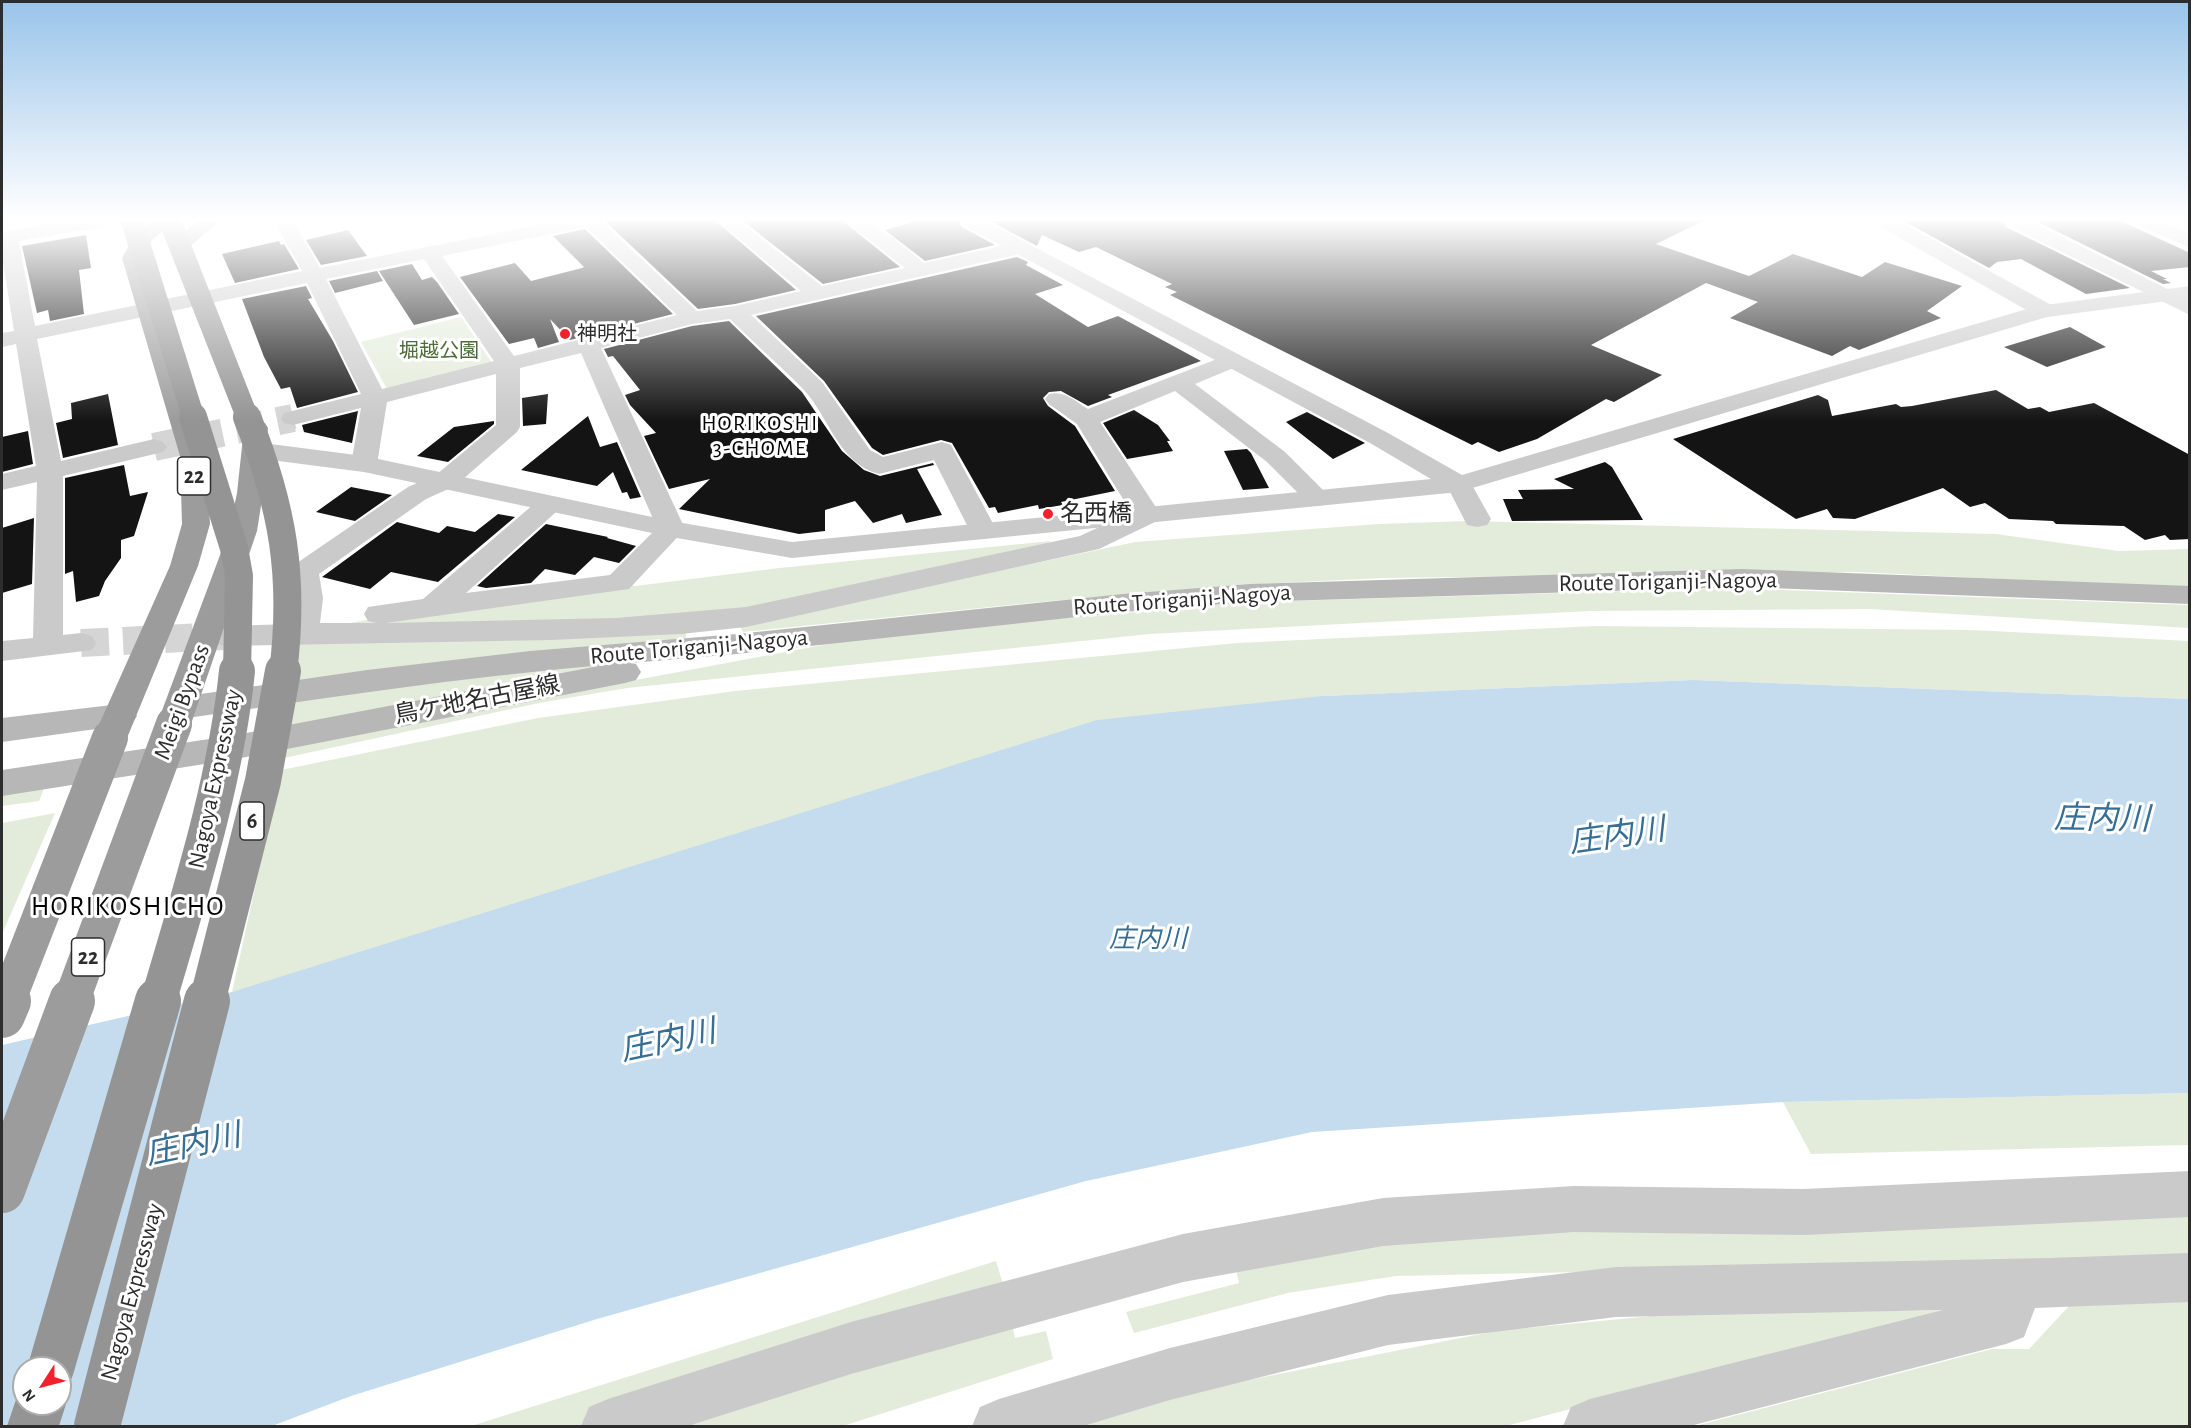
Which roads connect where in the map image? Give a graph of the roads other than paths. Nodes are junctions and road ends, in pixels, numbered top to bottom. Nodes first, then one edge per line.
1 (9, 288) edge
2 (144, 288) edge
3 (148, 288) edge
4 (197, 288) edge
5 (199, 288) edge
6 (250, 288) edge
7 (320, 288) edge
8 (454, 288) edge
9 (660, 288) edge
10 (811, 288) edge
11 (837, 288) edge
12 (1093, 288) edge
13 (2003, 288) edge
14 (2147, 288) edge
15 (2190, 291) edge
16 (816, 292) junction
17 (2162, 295) junction
18 (203, 297) junction
19 (148, 308) junction
20 (2190, 309) edge
21 (2045, 311) junction
22 (735, 312) junction
23 (692, 318) junction
24 (13, 338) edge
25 (588, 344) junction
26 (1230, 361) junction
27 (508, 364) junction
28 (1179, 383) junction
29 (375, 399) junction
30 (1057, 399) dead end
31 (293, 418) tunnel mouth
32 (1086, 419) junction
33 (154, 447) tunnel mouth
34 (255, 450) junction
35 (364, 464) junction
36 (50, 471) junction
37 (446, 480) junction
38 (2, 482) edge
39 (1459, 484) junction
40 (1318, 498) junction
41 (551, 504) junction
42 (1147, 515) junction
43 (1477, 519) dead end
44 (671, 529) junction
45 (983, 531) junction
46 (2190, 595) edge
47 (431, 608) junction
48 (298, 628) junction
49 (225, 636) tunnel mouth
50 (686, 637) junction
51 (81, 643) tunnel mouth
52 (737, 644) junction
53 (48, 645) junction
54 (2, 651) edge
55 (177, 716) junction
56 (115, 727) junction
57 (2, 730) edge
58 (2, 783) edge
59 (2, 1015) edge
60 (2, 1190) edge
61 (2190, 1194) edge
62 (2190, 1277) edge
63 (2012, 1284) junction
64 (55, 1356) edge
65 (97, 1426) edge
66 (608, 1426) edge
67 (999, 1426) edge
68 (1590, 1426) edge

1 - 24 street
2 - 19 highway, Meigi Bypass / 22
3 - 64 highway, Nagoya Expressway / 6, bridge
4 - 65 highway, Nagoya Expressway / 6, bridge
5 - 18 highway, Meigi Bypass / 22
6 - 18 street
7 - 29 street
8 - 27 street
9 - 23 street
10 - 16 street
11 - 16 street
12 - 26 street
13 - 21 street
14 - 17 street
15 - 17 street
16 - 22 street
17 - 20 street
17 - 21 street
18 - 19 street
18 - 34 highway, Meigi Bypass / 22
19 - 24 street
19 - 56 highway, Meigi Bypass / 22
21 - 39 street
22 - 23 street
22 - 45 street
23 - 25 street
24 - 36 street
25 - 27 street
25 - 44 street
26 - 28 street
26 - 39 street
27 - 29 street
27 - 37 street
28 - 32 street
28 - 40 street
29 - 31 street
29 - 35 street
30 - 32 street
32 - 42 street
33 - 36 street
34 - 35 street
34 - 55 highway, Meigi Bypass / 22
35 - 37 street
36 - 38 street
36 - 53 street
37 - 41 street
37 - 48 street
39 - 40 street
39 - 43 street
40 - 42 street
41 - 44 street
41 - 47 street
42 - 45 street
42 - 50 street
44 - 45 street
44 - 47 street
46 - 52 main road, Route Toriganji-Nagoya
47 - 48 street
48 - 49 street
48 - 50 street
50 - 52 main road, Route Toriganji-Nagoya
50 - 55 main road, Route Toriganji-Nagoya
51 - 53 street
52 - 58 main road, 鳥ケ地名古屋線
53 - 54 street
55 - 60 highway, Meigi Bypass / 22, bridge
56 - 57 main road
56 - 59 highway, Meigi Bypass / 22, bridge
61 - 66 street
62 - 63 street
63 - 67 street
63 - 68 street

